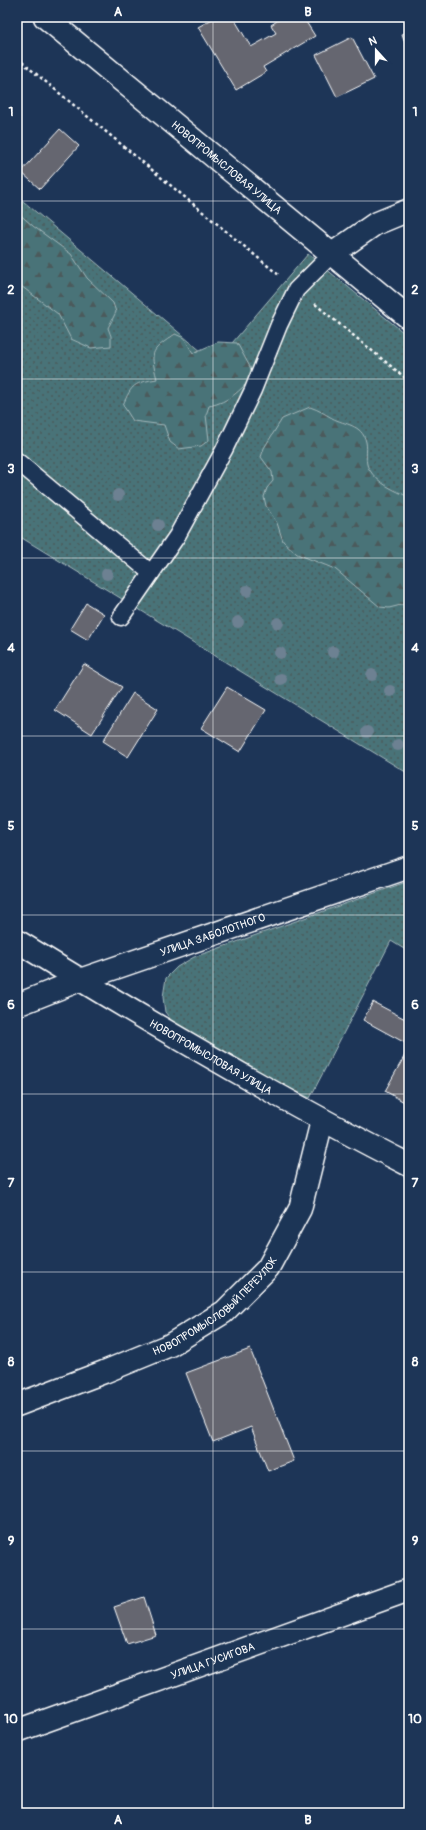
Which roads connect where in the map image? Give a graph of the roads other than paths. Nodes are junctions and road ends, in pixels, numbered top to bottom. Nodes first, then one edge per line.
1 (45, 17) edge
2 (409, 210) edge
3 (332, 254) junction
4 (409, 318) edge
5 (17, 461) edge
6 (151, 573) junction
7 (121, 617) dead end
8 (409, 867) edge
9 (17, 941) edge
10 (80, 980) junction
11 (17, 1005) edge
12 (322, 1120) junction
13 (409, 1165) edge
14 (17, 1406) edge
15 (409, 1590) edge
16 (17, 1731) edge

1 - 3 street, НОВОПРОМЫСЛОВАЯ УЛИЦА
2 - 3 street
3 - 4 street, НОВОПРОМЫСЛОВАЯ УЛИЦА
3 - 6 lane
5 - 6 lane
6 - 7 lane
8 - 10 street, УЛИЦА ЗАБОЛОТНОГО
9 - 10 street, НОВОПРОМЫСЛОВАЯ УЛИЦА
10 - 11 street, УЛИЦА ЗАБОЛОТНОГО
10 - 12 street, НОВОПРОМЫСЛОВАЯ УЛИЦА
12 - 13 street, НОВОПРОМЫСЛОВАЯ УЛИЦА
12 - 14 street, НОВОПРОМЫСЛОВЫЙ ПЕРЕУЛОК
15 - 16 street, УЛИЦА ГУСИГОВА

